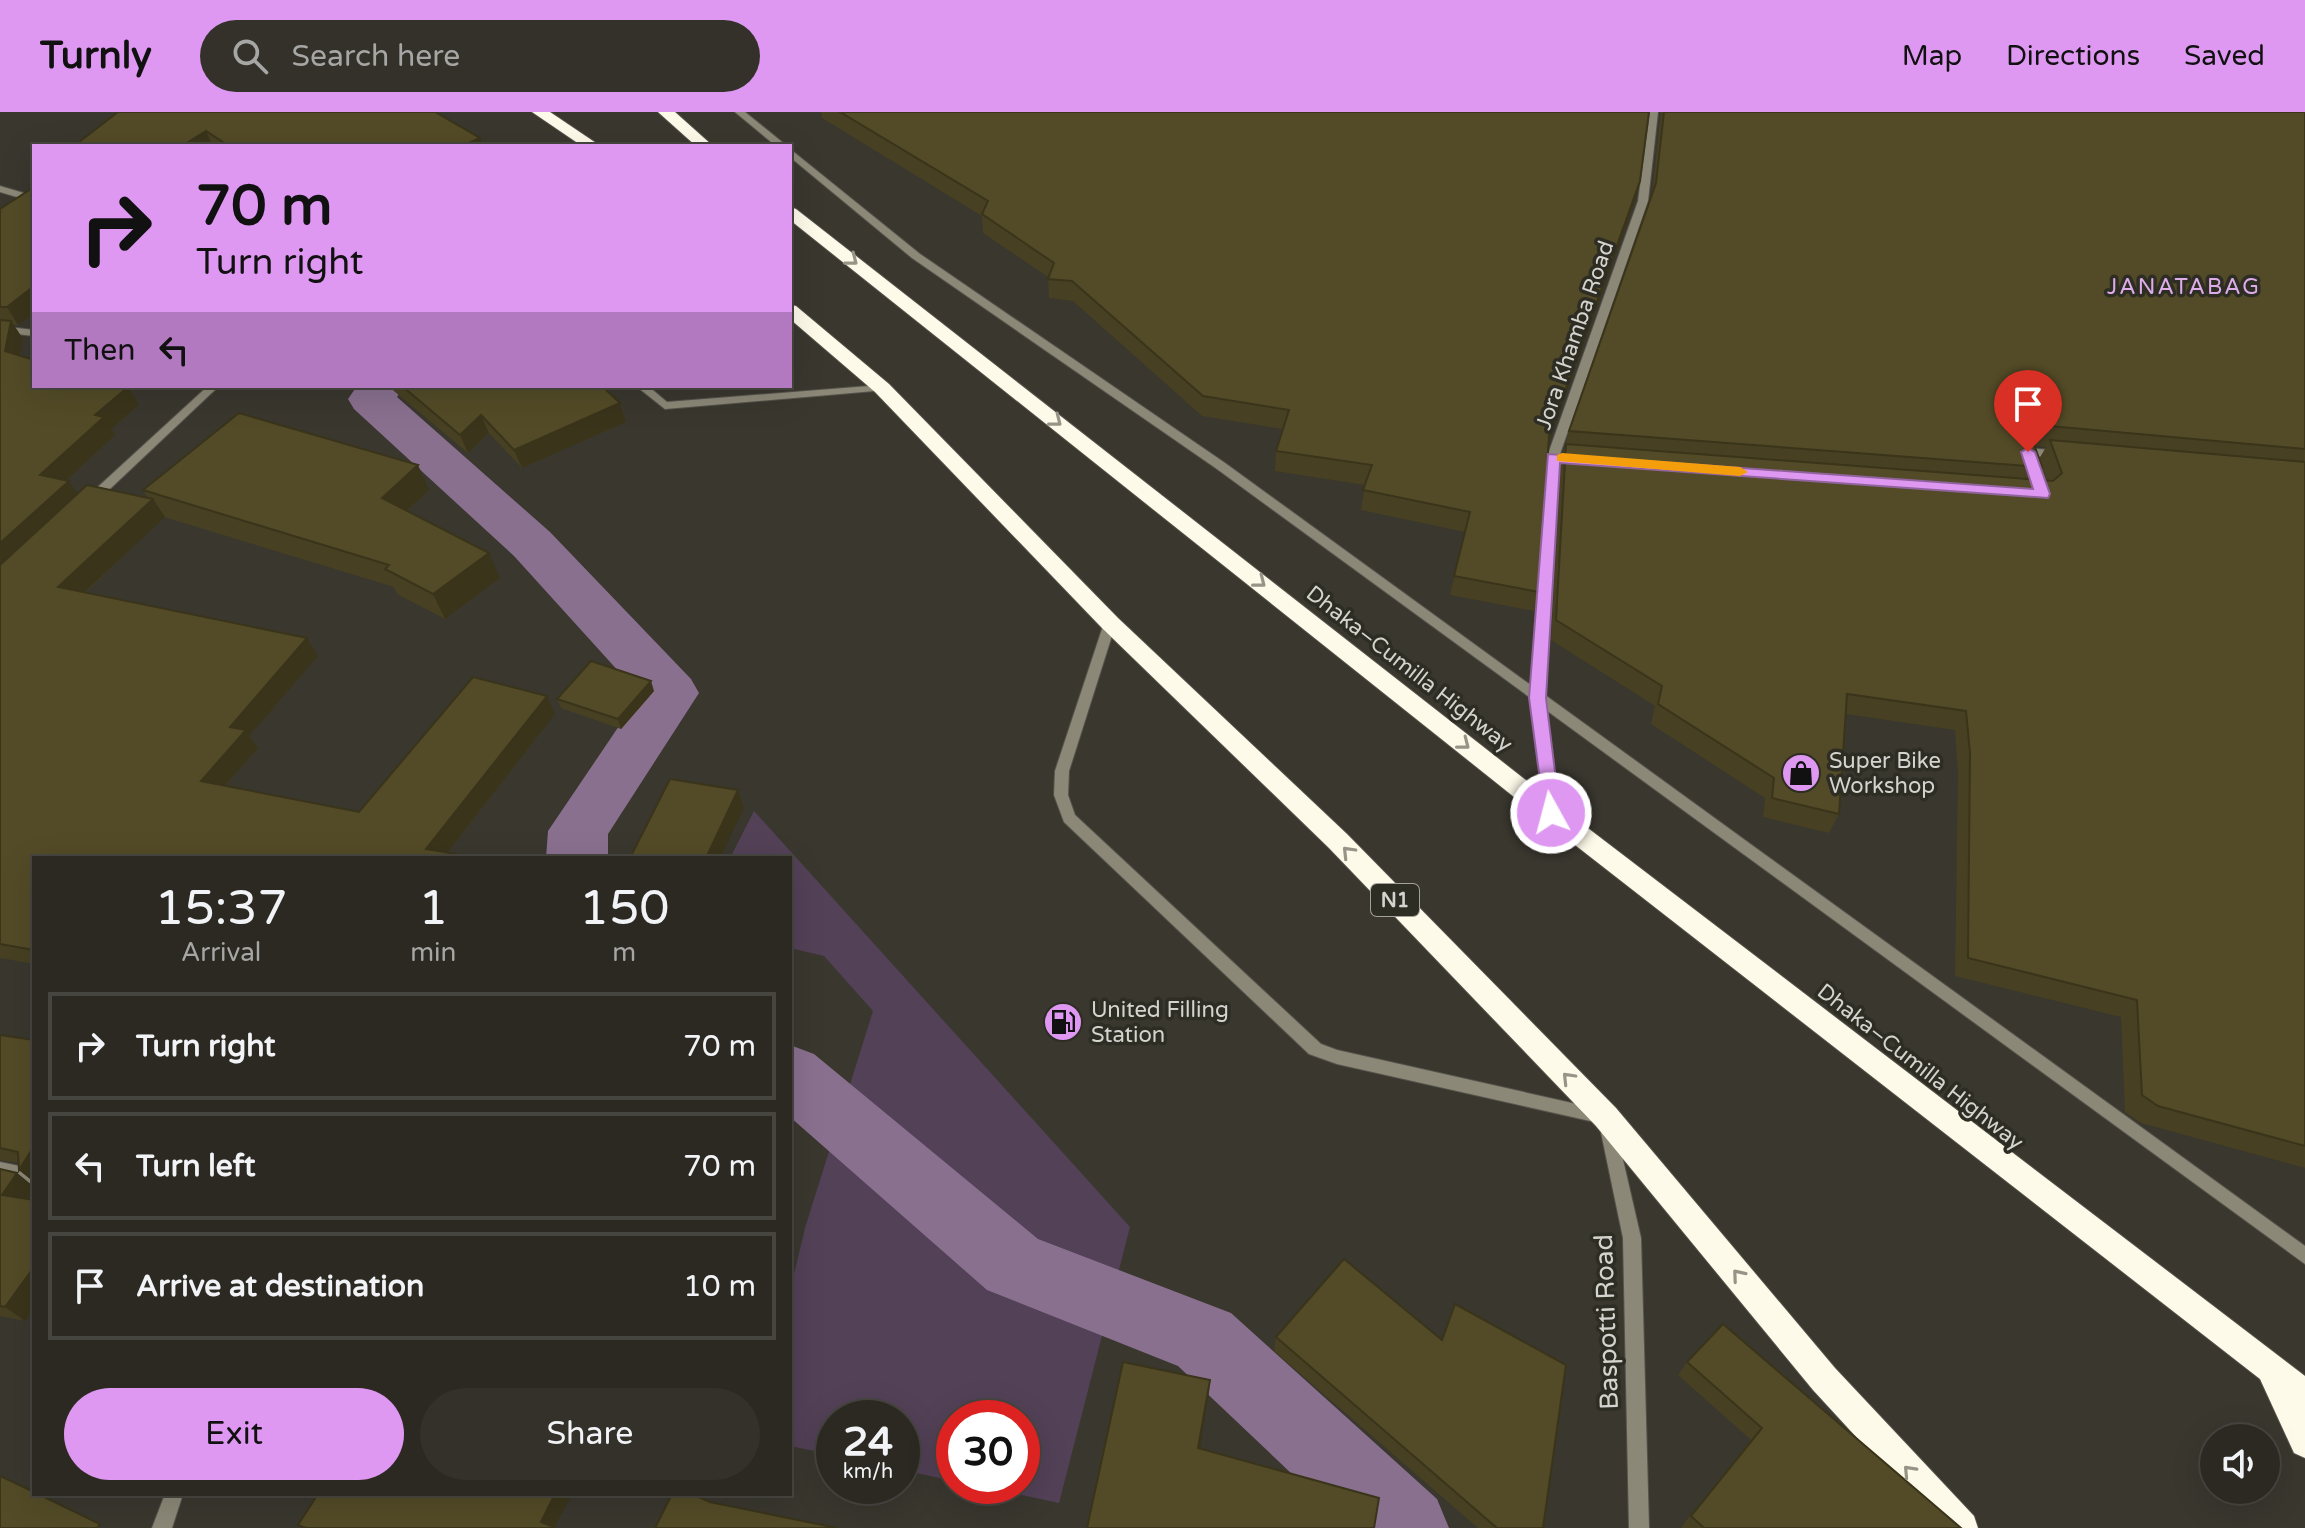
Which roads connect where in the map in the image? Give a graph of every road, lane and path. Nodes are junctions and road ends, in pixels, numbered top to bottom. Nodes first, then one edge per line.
1 (540, 112) edge
2 (556, 112) edge
3 (666, 112) edge
4 (739, 112) edge
5 (1654, 112) edge
6 (588, 144) edge
7 (589, 144) edge
8 (703, 144) edge
9 (779, 144) edge
10 (792, 154) edge
11 (0, 189) edge
12 (32, 198) edge
13 (792, 214) edge
14 (792, 312) edge
15 (0, 329) edge
16 (32, 333) edge
17 (212, 388) edge
18 (643, 388) edge
19 (882, 388) junction
20 (2074, 456) edge
21 (1553, 457) junction
22 (1600, 461) edge
23 (2027, 493) edge
24 (79, 512) edge
25 (1110, 623) junction
26 (1538, 698) junction
27 (1551, 813) junction
28 (1606, 1117) junction
29 (0, 1170) edge
30 (32, 1177) edge
31 (2305, 1256) edge
32 (2269, 1367) junction
33 (2305, 1395) edge
34 (2305, 1442) edge
35 (173, 1496) edge
36 (162, 1528) edge
37 (1639, 1528) edge
38 (1962, 1528) edge

1 - 6 highway
2 - 7 highway
3 - 8 highway
4 - 9 street
5 - 21 street, Jora Khamba Road
10 - 26 street
11 - 12 street
13 -> 27 highway, Dhaka–Cumilla Highway
14 - 19 highway, N1
15 - 16 street
17 - 24 street
18 - 19 street
19 - 25 highway, N1
20 - 23 street
21 - 22 street
21 - 26 street, Jora Khamba Road
28 -> 25 highway, N1
25 - 28 street
26 - 27 street, Jora Khamba Road
26 - 31 street
27 - 32 highway, Dhaka–Cumilla Highway
28 - 37 street, Baspotti Road
38 -> 28 highway, N1
29 - 30 street
32 - 33 highway, Dhaka–Cumilla Highway
32 - 34 highway
35 - 36 street

